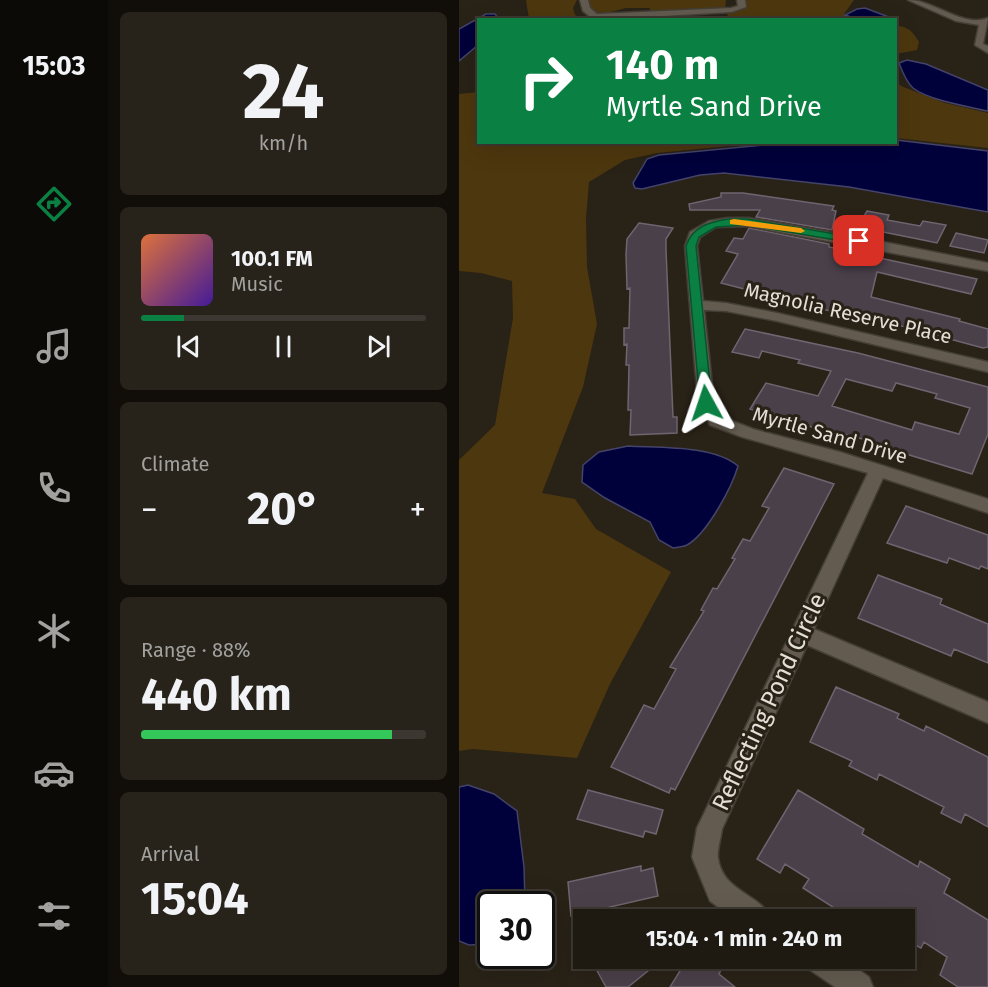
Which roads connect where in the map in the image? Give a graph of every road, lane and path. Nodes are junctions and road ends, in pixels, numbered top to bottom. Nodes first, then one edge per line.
1 (583, 0) edge
2 (741, 0) edge
3 (912, 0) edge
4 (699, 16) edge
5 (598, 18) edge
6 (985, 22) edge
7 (988, 50) edge
8 (988, 267) edge
9 (697, 305) junction
10 (988, 367) edge
11 (879, 470) junction
12 (988, 506) edge
13 (802, 633) junction
14 (988, 713) edge
15 (743, 909) edge
16 (833, 969) edge
17 (859, 987) edge

1 - 5 street
2 - 4 street
3 - 6 street
4 - 5 street
6 - 7 street
8 - 9 street, Myrtle Sand Drive
9 - 10 street, Magnolia Reserve Place
9 - 11 street, Myrtle Sand Drive
11 - 12 street, Myrtle Sand Drive
11 - 13 street, Reflecting Pond Circle
13 - 14 street
13 - 15 street, Reflecting Pond Circle
16 - 17 street

